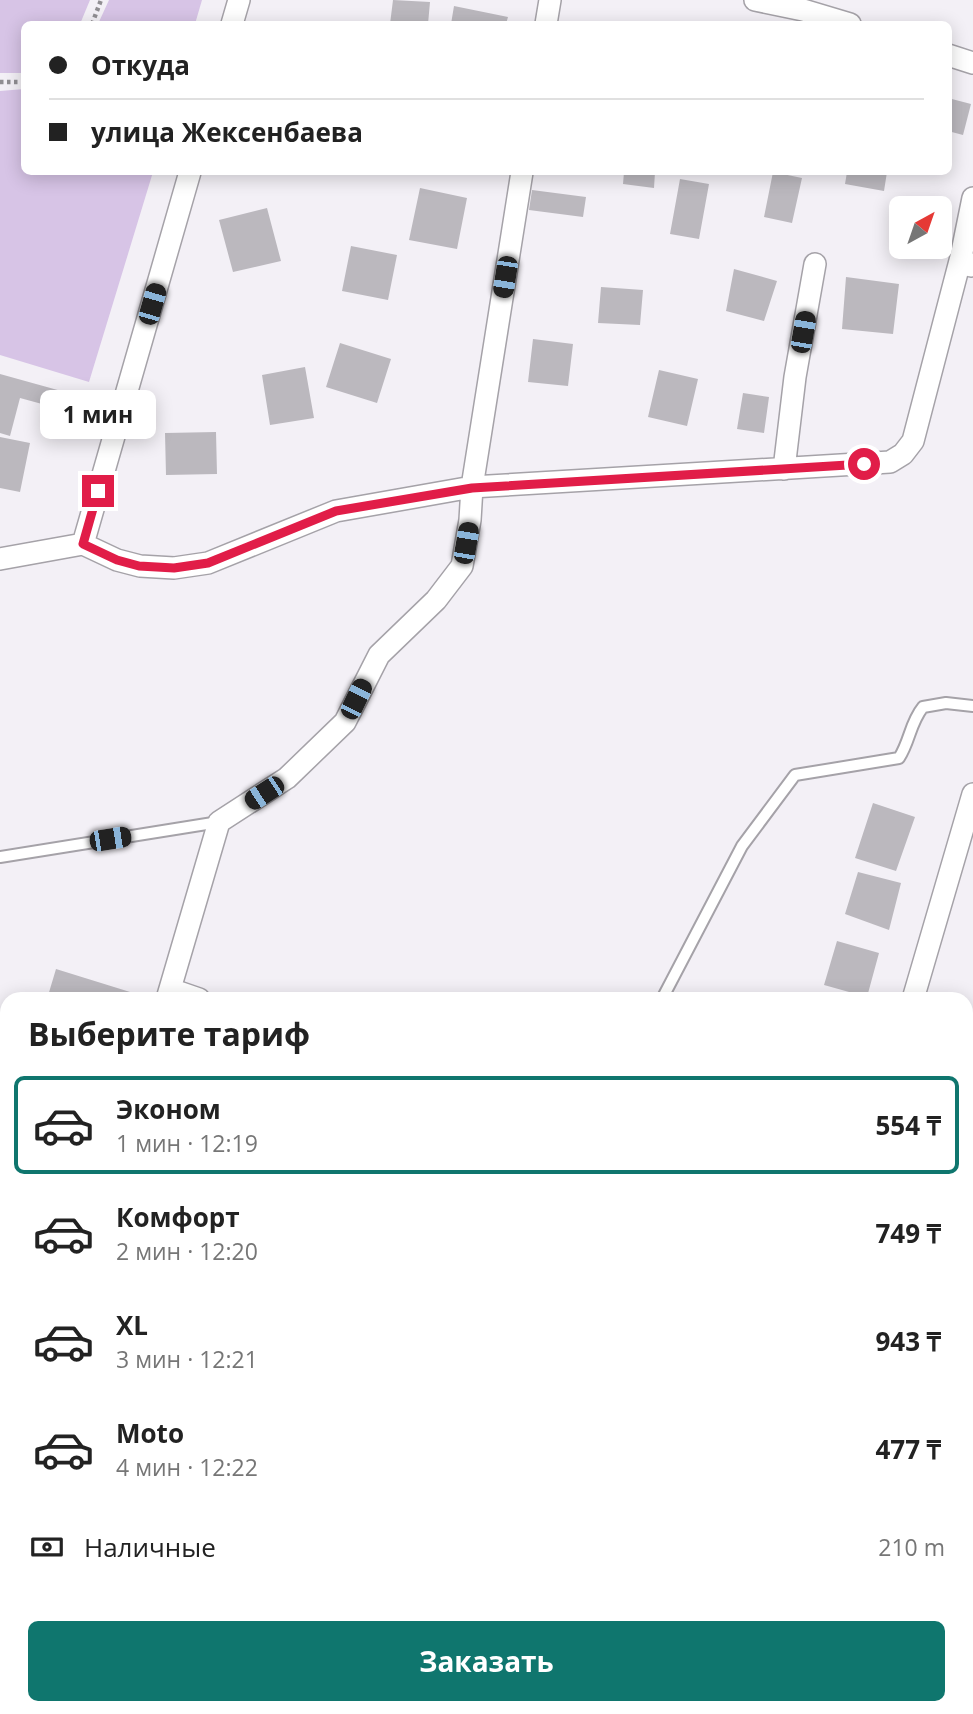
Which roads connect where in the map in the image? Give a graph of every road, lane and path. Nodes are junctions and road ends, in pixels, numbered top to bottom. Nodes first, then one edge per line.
1 (102, 0) edge
2 (239, 0) edge
3 (550, 0) edge
4 (755, 0) edge
5 (802, 11) edge
6 (93, 21) edge
7 (233, 21) edge
8 (546, 21) edge
9 (839, 21) edge
10 (952, 56) edge
11 (973, 63) edge
12 (0, 82) edge
13 (21, 82) edge
14 (189, 175) edge
15 (522, 175) edge
16 (973, 198) edge
17 (967, 262) edge
18 (815, 264) dead end
19 (784, 469) junction
20 (472, 488) junction
21 (83, 544) junction
22 (0, 559) edge
23 (973, 706) edge
24 (973, 794) edge
25 (219, 822) junction
26 (0, 857) edge
27 (169, 992) edge
28 (666, 992) edge
29 (915, 992) edge

1 - 6 path
2 - 7 street
3 - 8 street
4 - 5 street
5 - 9 street
10 - 11 street
12 - 13 path
14 - 21 street
15 - 20 street
16 - 17 street
17 - 19 street
18 - 19 street
19 - 20 street
20 - 21 street
20 - 25 street
21 - 22 street
23 - 28 lane
24 - 29 street
25 - 26 lane
25 - 27 street

